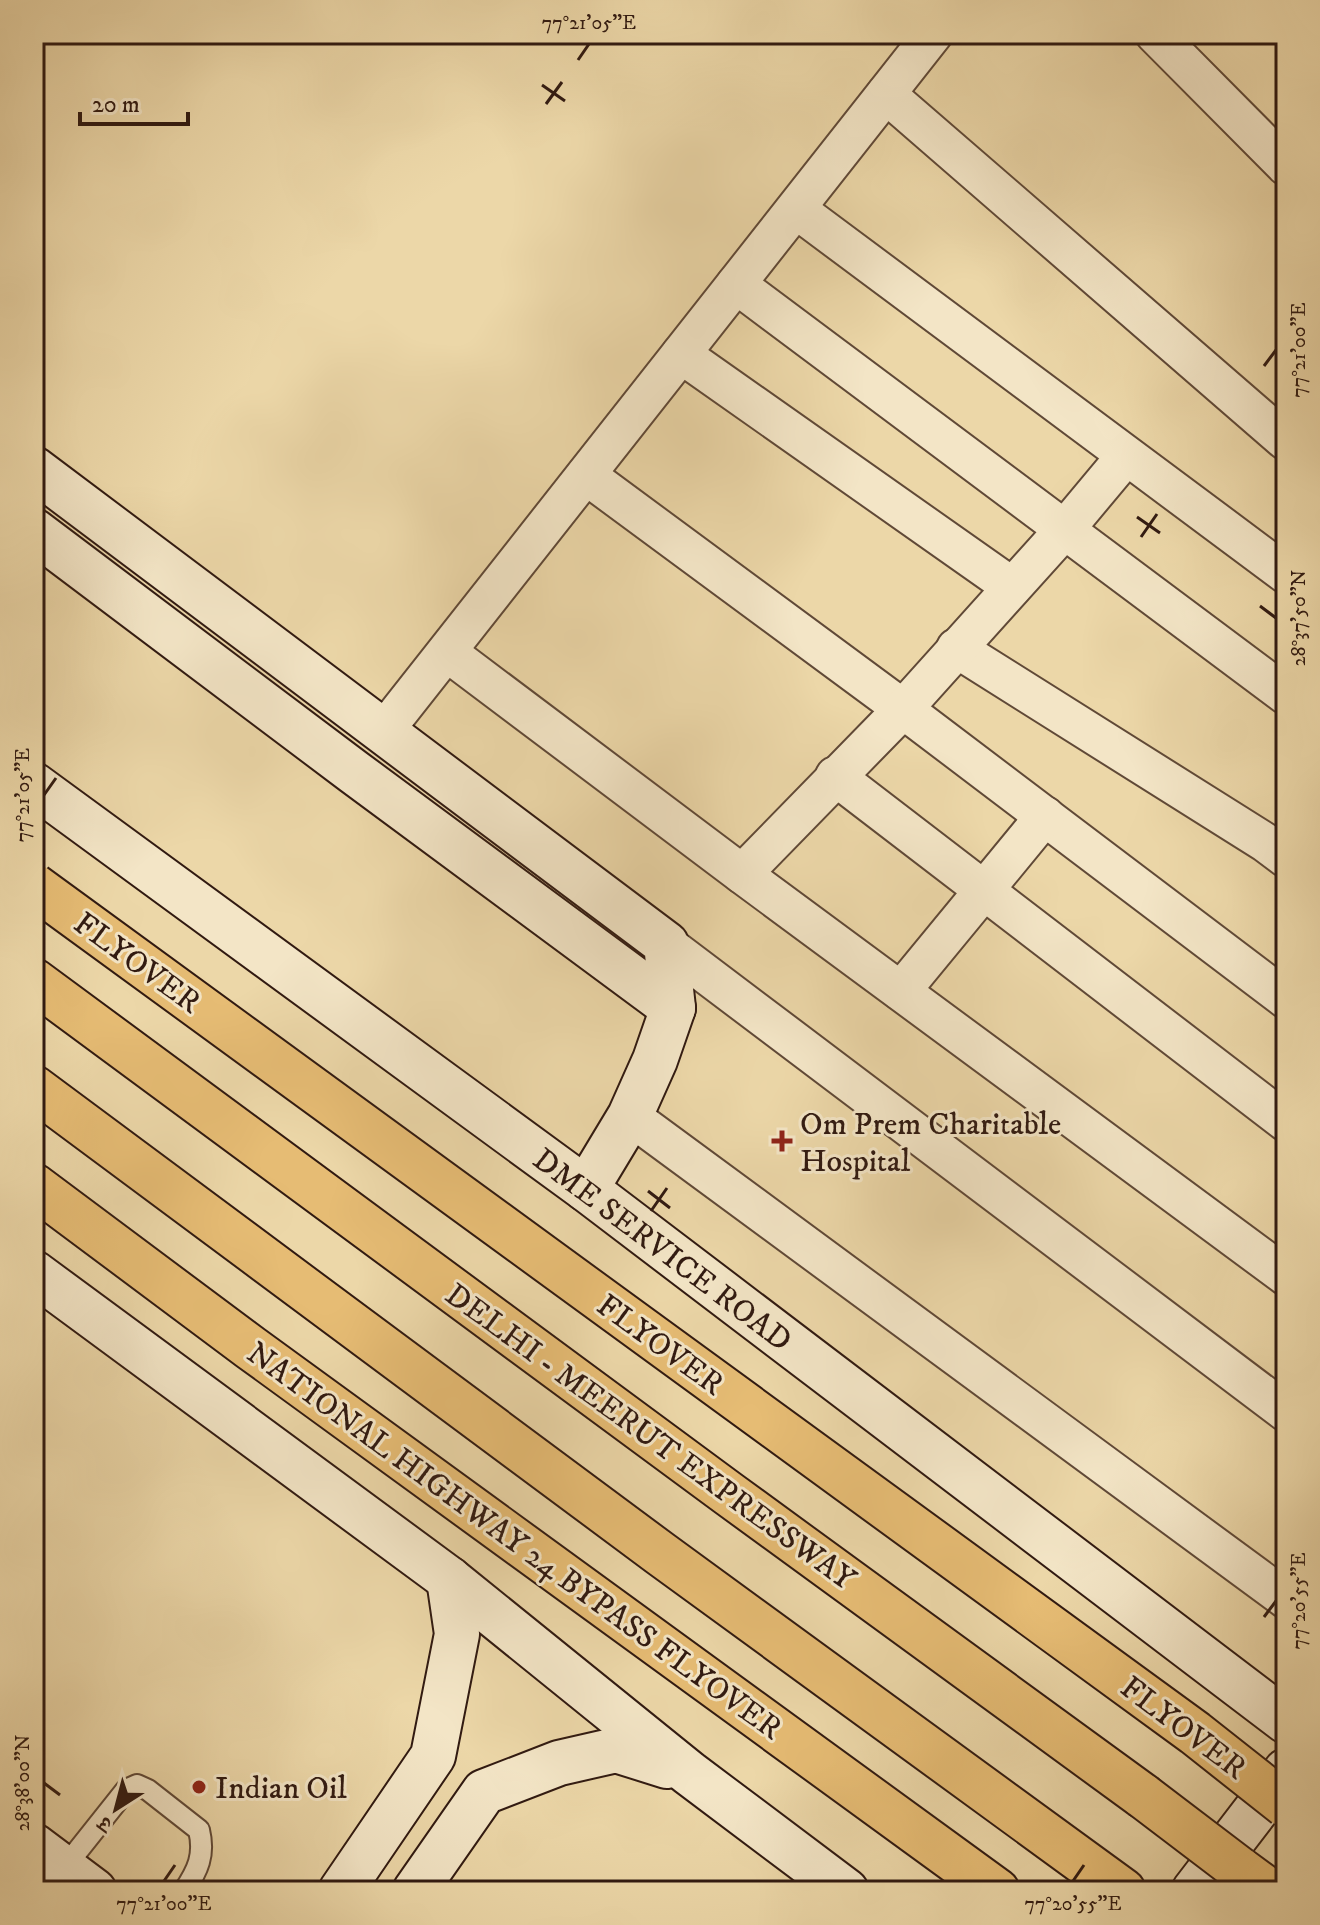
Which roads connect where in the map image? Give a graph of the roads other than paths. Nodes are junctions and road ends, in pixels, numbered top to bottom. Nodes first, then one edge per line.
1 (933, 34) edge
2 (1155, 34) edge
3 (886, 94) junction
4 (1286, 166) edge
5 (796, 209) junction
6 (736, 284) junction
7 (681, 354) junction
8 (1286, 441) edge
9 (1126, 456) junction
10 (34, 469) edge
11 (586, 475) junction
12 (1065, 529) junction
13 (34, 531) edge
14 (1286, 574) edge
15 (1012, 587) junction
16 (235, 620) junction
17 (956, 648) junction
18 (447, 652) junction
19 (208, 662) junction
20 (1286, 695) edge
21 (903, 709) junction
22 (383, 732) junction
23 (835, 776) junction
24 (34, 785) edge
25 (1045, 816) junction
26 (1286, 858) edge
27 (742, 874) junction
28 (34, 886) edge
29 (984, 890) junction
30 (666, 944) junction
31 (34, 981) edge
32 (901, 991) junction
33 (1286, 999) edge
34 (673, 1008) junction
35 (34, 1088) edge
36 (630, 1116) junction
37 (1286, 1122) edge
38 (34, 1186) edge
39 (586, 1189) junction
40 (34, 1273) edge
41 (1286, 1276) edge
42 (1286, 1412) edge
43 (449, 1579) junction
44 (1286, 1599) edge
45 (1286, 1721) edge
46 (1286, 1771) edge
47 (689, 1773) junction
48 (1286, 1805) edge
49 (64, 1869) edge
50 (1106, 1878) edge
51 (1254, 1880) edge
52 (184, 1891) edge
53 (341, 1891) edge
54 (415, 1891) edge
55 (846, 1891) edge
56 (997, 1891) edge
57 (1194, 1891) edge

1 - 3 street
2 - 4 street
3 - 5 street
3 - 8 street
5 - 6 street
5 - 9 street
6 - 7 street
6 - 12 street
7 - 11 street
7 - 15 street
9 - 12 street
9 - 14 street
10 - 16 street
11 - 18 street
11 - 21 street
12 - 15 street
12 - 20 street
13 - 19 street
15 - 17 street
16 - 19 street
16 - 22 street
17 - 21 street
17 - 26 street
18 - 22 street
18 - 27 street
19 - 34 street
21 - 23 street
21 - 25 street
22 - 30 street
23 - 27 street
23 - 29 street
24 - 39 street, DME SERVICE ROAD
25 - 29 street
25 - 33 street
27 - 32 street
28 - 48 highway, FLYOVER, bridge
29 - 32 street
29 - 37 street
30 - 34 street
30 - 42 street
31 - 51 highway, DELHI - MEERUT EXPRESSWAY, bridge
32 - 41 street
34 - 36 street
35 - 50 highway
36 - 39 street
36 - 44 street
38 - 56 highway, NATIONAL HIGHWAY 24 BYPASS FLYOVER
39 - 45 street, DME SERVICE ROAD
40 - 43 street
43 - 47 street
43 - 53 street
46 - 57 street
47 - 54 street
47 - 55 street
49 - 52 lane

